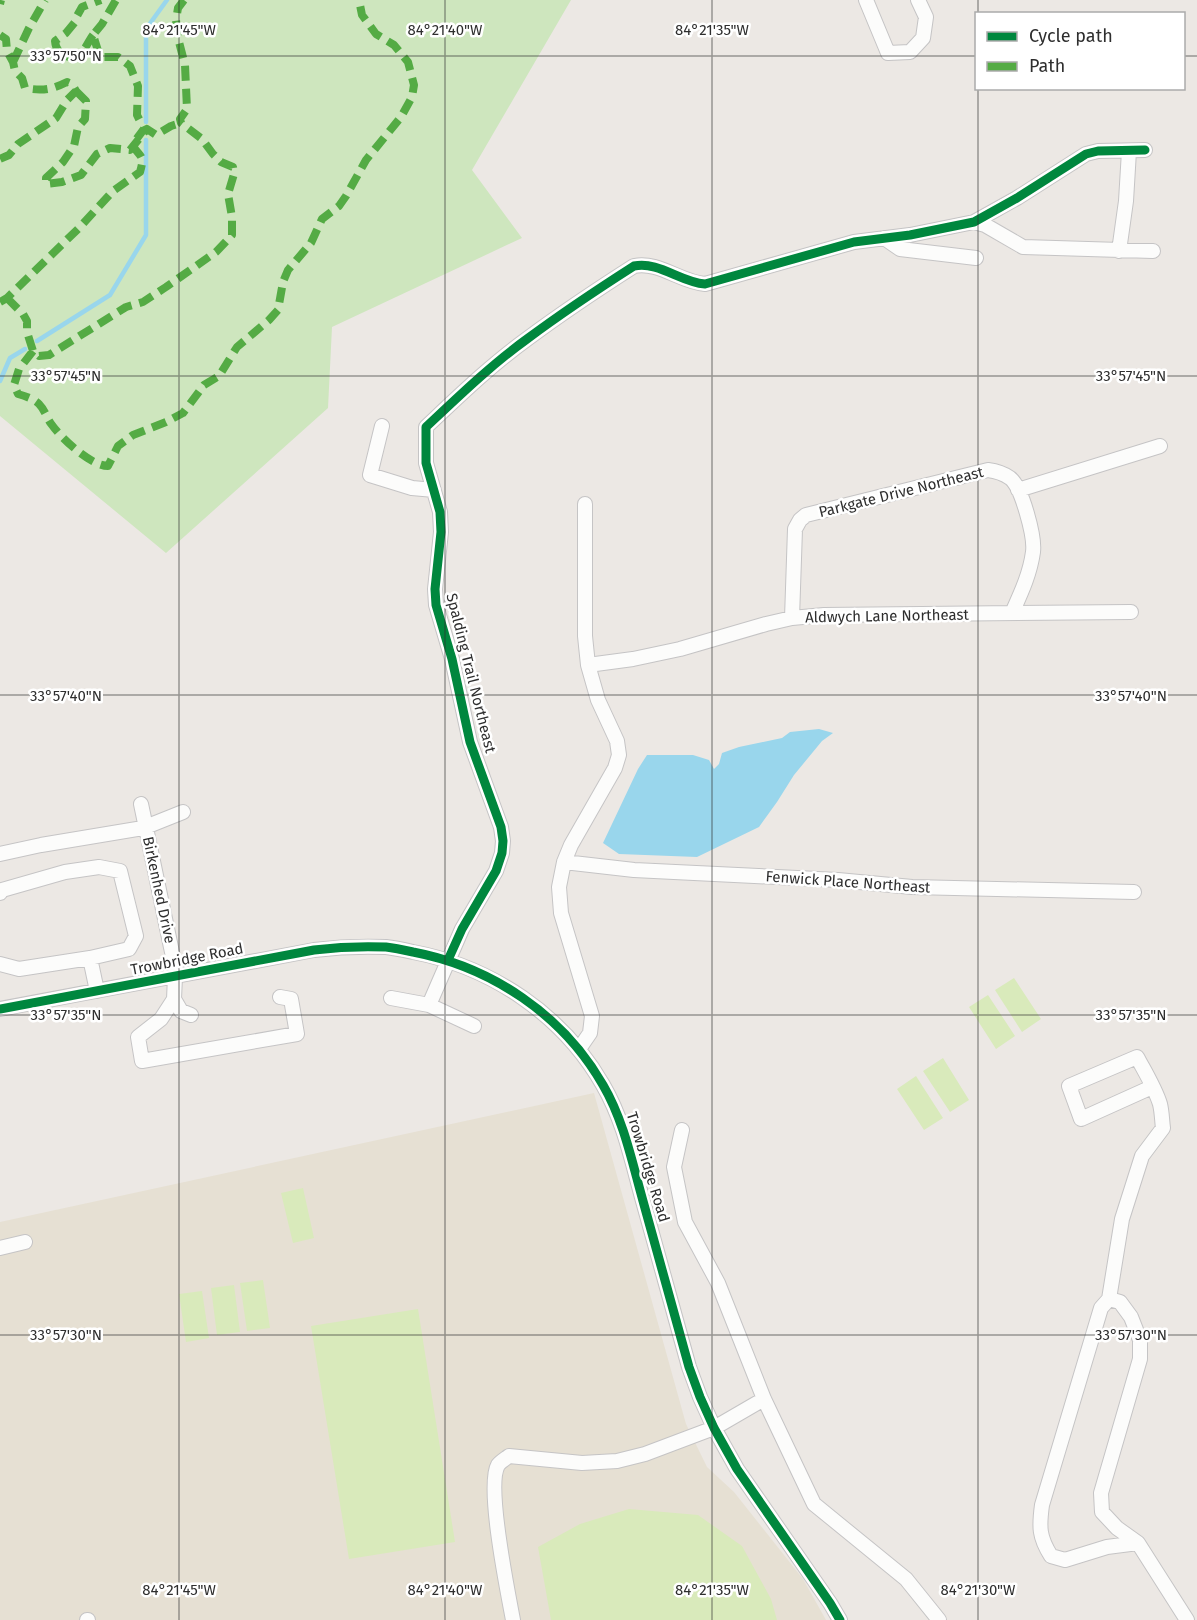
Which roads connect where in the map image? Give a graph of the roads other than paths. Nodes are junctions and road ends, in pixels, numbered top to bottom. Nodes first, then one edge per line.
1 (866, 0) edge
2 (918, 0) edge
3 (1145, 150) dead end
4 (1129, 151) junction
5 (974, 222) junction
6 (884, 238) junction
7 (1119, 251) junction
8 (1153, 251) dead end
9 (976, 258) dead end
10 (382, 426) dead end
11 (1160, 446) dead end
12 (434, 490) junction
13 (1018, 490) junction
14 (585, 504) dead end
15 (1131, 612) dead end
16 (1012, 613) junction
17 (792, 618) junction
18 (588, 665) junction
19 (141, 804) dead end
20 (183, 812) dead end
21 (146, 827) junction
22 (0, 854) edge
23 (564, 862) junction
24 (1134, 892) dead end
25 (0, 893) edge
26 (90, 958) junction
27 (448, 960) junction
28 (0, 964) edge
29 (176, 976) junction
30 (97, 991) junction
31 (280, 997) dead end
32 (391, 998) dead end
33 (174, 999) junction
34 (429, 1005) junction
35 (0, 1009) edge
36 (191, 1015) dead end
37 (474, 1026) dead end
38 (579, 1049) junction
39 (1152, 1087) junction
40 (682, 1130) dead end
41 (25, 1242) dead end
42 (0, 1248) edge
43 (1109, 1299) junction
44 (764, 1399) junction
45 (714, 1428) junction
46 (1138, 1543) junction
47 (513, 1620) edge
48 (840, 1620) edge
49 (939, 1620) edge
50 (1187, 1620) edge

1 - 2 street
3 - 4 street, Spalding Trail Northeast
4 - 5 street, Spalding Trail Northeast
4 - 7 street
5 - 6 street, Spalding Trail Northeast
5 - 7 street
6 - 9 street
6 - 12 street, Spalding Trail Northeast
7 - 8 street
10 - 12 street
11 - 13 street
12 - 27 street, Spalding Trail Northeast
13 - 16 street
13 - 17 street, Parkgate Drive Northeast
14 - 18 street
15 - 16 street, Aldwych Lane Northeast
16 - 17 street, Aldwych Lane Northeast
17 - 18 street, Aldwych Lane Northeast
18 - 23 street
19 - 21 street, Birkenhed Drive
20 - 21 street
21 - 22 street
21 - 29 street, Birkenhed Drive
23 - 24 street, Fenwick Place Northeast
23 - 38 street
25 - 26 street
26 - 28 street
26 - 30 street
27 - 29 street, Trowbridge Road
27 - 34 street, Spalding Trail Northeast
27 - 38 street, Trowbridge Road
29 - 30 street, Trowbridge Road
29 - 33 street, Birkenhed Drive
30 - 35 street, Trowbridge Road
31 - 33 street
32 - 34 street
33 - 36 street
34 - 37 street
38 - 45 street, Trowbridge Road
39 - 39 street
39 - 43 street
40 - 44 street
41 - 42 street
43 - 46 street
43 - 46 street
44 - 45 street
44 - 49 street
45 - 47 street
45 - 48 street, Trowbridge Road
46 - 50 street

